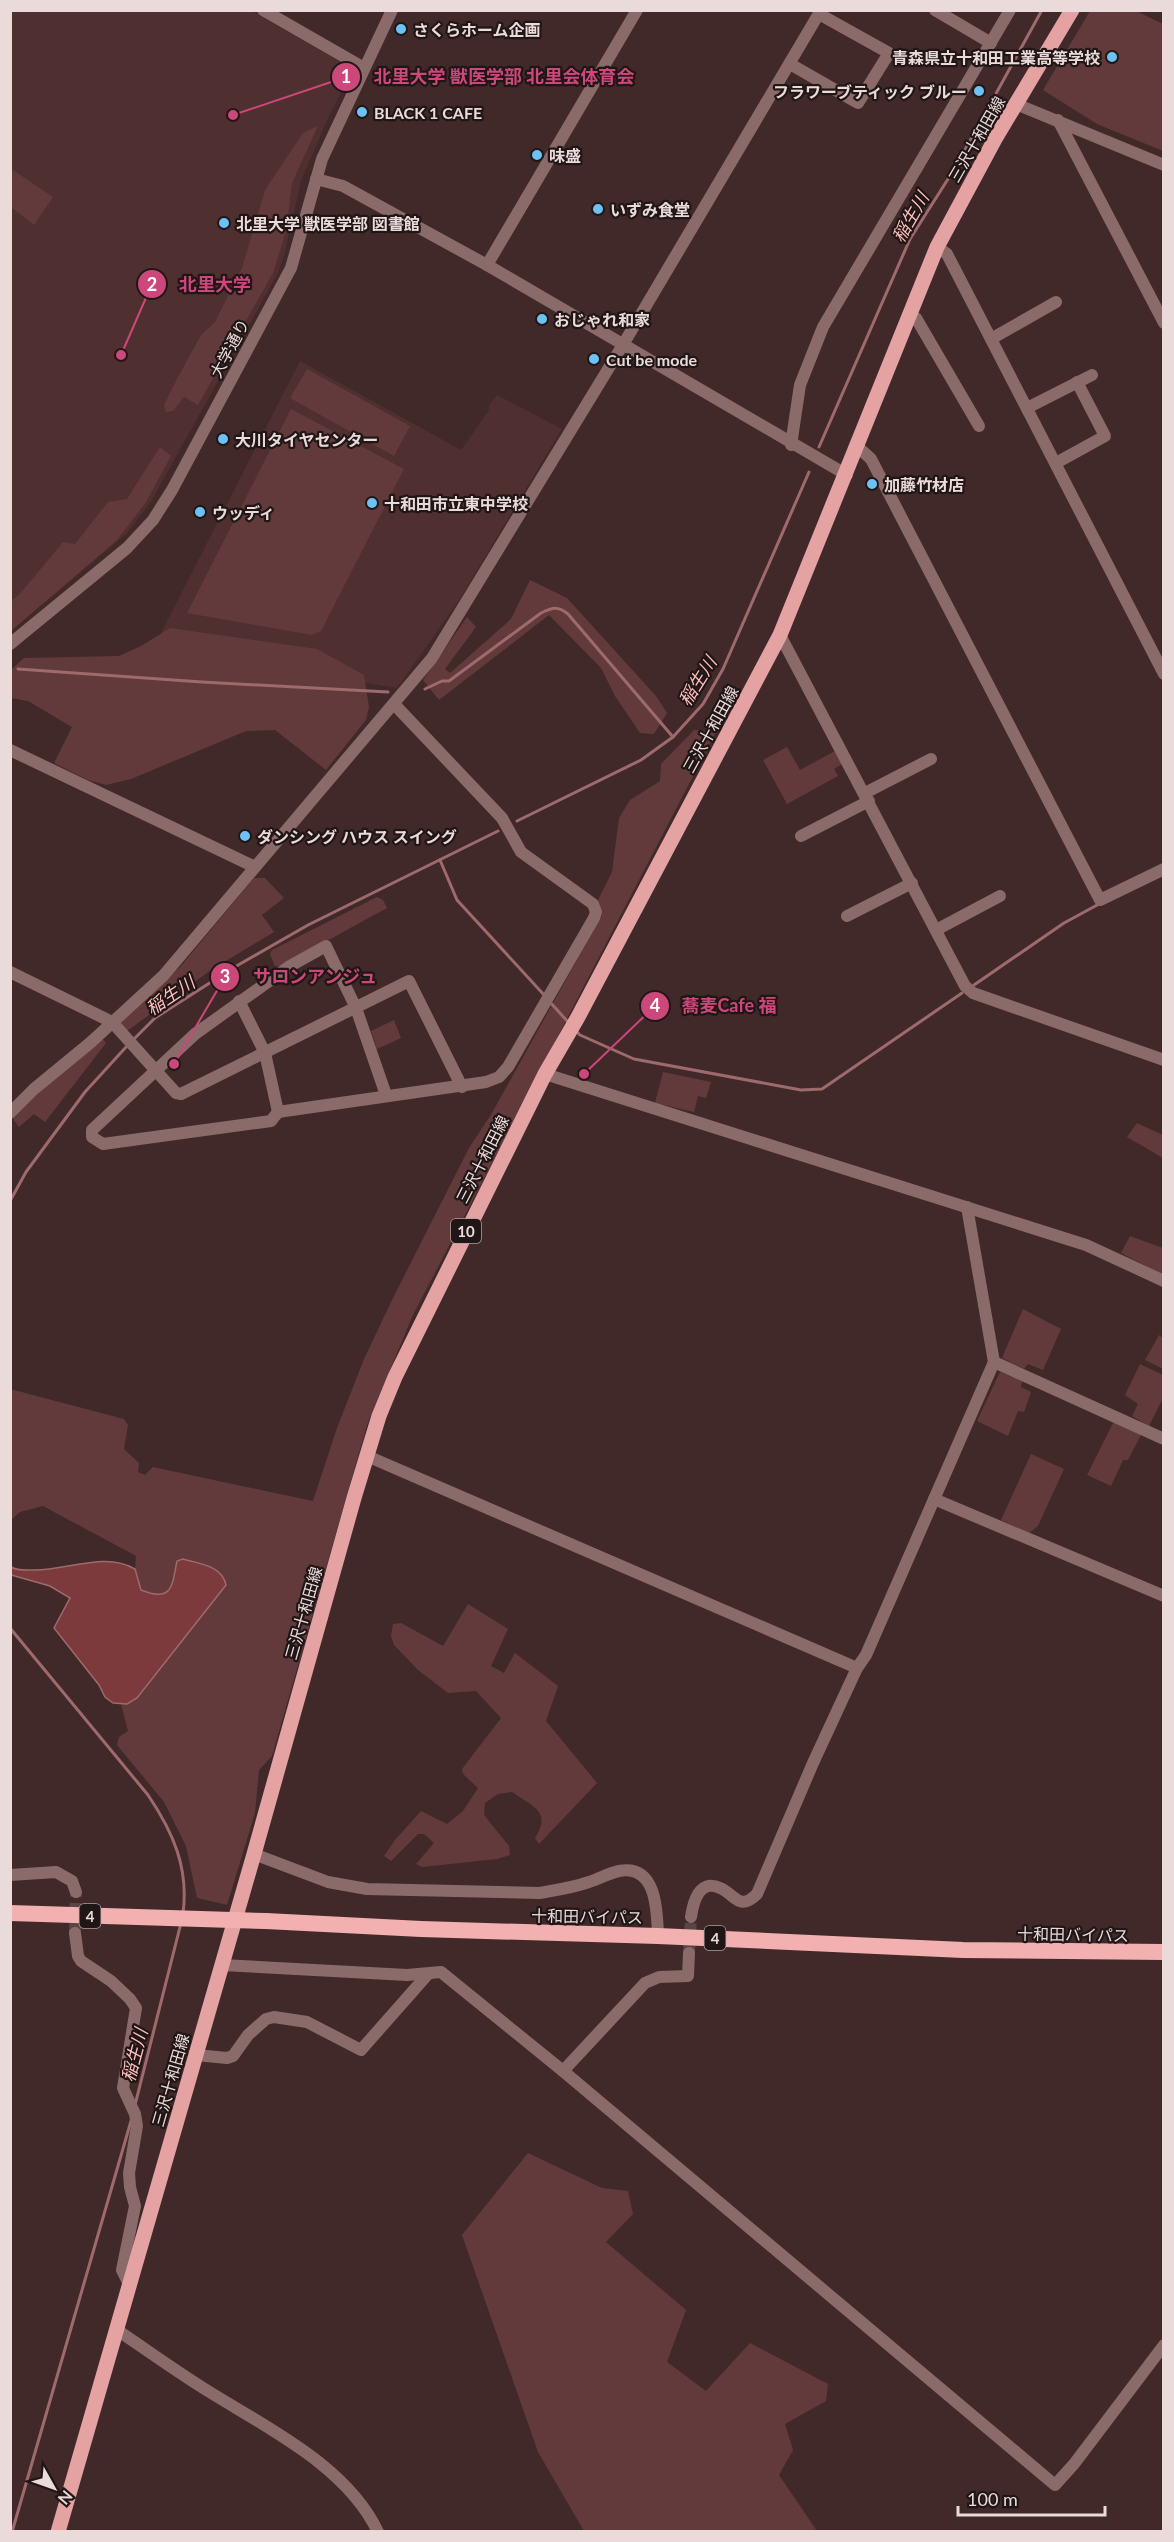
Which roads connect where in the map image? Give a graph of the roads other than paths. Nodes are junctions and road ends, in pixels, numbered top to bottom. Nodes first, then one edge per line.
1 (263, 10) edge
2 (392, 10) edge
3 (637, 10) edge
4 (935, 10) edge
5 (1010, 10) edge
6 (1072, 10) edge
7 (820, 12) edge
8 (991, 43) junction
9 (790, 64) junction
10 (364, 68) junction
11 (1016, 104) junction
12 (1058, 120) junction
13 (1164, 165) edge
14 (316, 179) junction
15 (937, 247) junction
16 (487, 265) junction
17 (1056, 302) dead end
18 (908, 315) junction
19 (1164, 323) edge
20 (991, 339) junction
21 (624, 343) junction
22 (1092, 375) dead end
23 (1077, 382) junction
24 (1027, 408) junction
25 (979, 426) dead end
26 (791, 445) junction
27 (858, 447) junction
28 (1056, 464) junction
29 (846, 475) junction
30 (780, 635) junction
31 (10, 644) edge
32 (1164, 674) edge
33 (394, 704) junction
34 (10, 750) edge
35 (931, 759) dead end
36 (867, 797) junction
37 (801, 836) dead end
38 (255, 867) junction
39 (1164, 869) edge
40 (912, 883) junction
41 (1000, 896) dead end
42 (847, 916) dead end
43 (936, 930) junction
44 (10, 972) edge
45 (239, 1001) junction
46 (356, 1008) junction
47 (112, 1022) junction
48 (265, 1053) junction
49 (1164, 1060) edge
50 (156, 1068) junction
51 (545, 1074) junction
52 (462, 1087) junction
53 (387, 1095) junction
54 (278, 1112) junction
55 (10, 1113) edge
56 (967, 1207) junction
57 (1164, 1281) edge
58 (994, 1362) junction
59 (1164, 1439) edge
60 (367, 1456) junction
61 (934, 1499) junction
62 (1164, 1596) edge
63 (857, 1668) junction
64 (254, 1854) junction
65 (10, 1875) edge
66 (76, 1892) dead end
67 (10, 1913) edge
68 (691, 1917) tunnel mouth
69 (75, 1933) tunnel mouth
70 (658, 1935) junction
71 (1164, 1952) edge
72 (689, 1953) tunnel mouth
73 (222, 1965) junction
74 (428, 1974) junction
75 (196, 2055) junction
76 (563, 2071) junction
77 (129, 2284) junction
78 (117, 2330) junction
79 (1164, 2345) edge
80 (58, 2532) edge
81 (378, 2532) edge

1 - 10 street
2 - 10 street, 大学通り
3 - 16 street
4 - 8 street
5 - 8 street
6 - 11 main road, 三沢十和田線 / 10
7 - 9 street
7 - 9 street
8 - 26 street
9 - 21 street
10 - 14 street, 大学通り
11 - 12 street
11 - 15 main road, 三沢十和田線 / 10
12 - 13 street
12 - 19 street
14 - 16 street
14 - 31 street, 大学通り
15 - 18 main road, 三沢十和田線 / 10
15 - 20 street
16 - 21 street
17 - 20 street
18 - 25 street
18 - 27 main road, 三沢十和田線 / 10
20 - 24 street
21 - 26 street
21 - 33 street
22 - 23 street
23 - 24 street
23 - 28 street
24 - 28 street
26 - 29 street
27 - 29 main road, 三沢十和田線 / 10
27 - 39 street
28 - 32 street
29 - 30 main road, 三沢十和田線 / 10
30 - 36 street
30 - 51 main road, 三沢十和田線 / 10
33 - 38 street
33 - 52 street
34 - 38 street
35 - 36 street
36 - 37 street
36 - 40 street
38 - 47 street
40 - 42 street
40 - 43 street
41 - 43 street
43 - 49 street
44 - 47 street
45 - 46 street
45 - 48 street
45 - 50 street
46 - 48 street
46 - 52 street
46 - 53 street
47 - 50 street
47 - 55 street
48 - 50 street
48 - 54 street
50 - 54 street
51 - 56 street
51 - 60 main road, 三沢十和田線 / 10
52 - 53 street
53 - 54 street
56 - 57 street
56 - 58 street
58 - 59 street
58 - 61 street
60 - 63 street
60 - 64 main road, 三沢十和田線 / 10
61 - 62 street
61 - 63 street
63 - 68 street
64 - 70 street
64 - 73 main road, 三沢十和田線 / 10
65 - 66 street
67 - 70 highway, 十和田バイパス / 4, bridge
69 - 77 street
70 - 71 highway, 十和田バイパス / 4
72 - 76 street
73 - 74 street
73 - 75 main road, 三沢十和田線 / 10
74 - 75 street
74 - 76 street
75 - 77 main road, 三沢十和田線 / 10
76 - 79 street
77 - 78 main road, 三沢十和田線 / 10
78 - 80 main road, 三沢十和田線 / 10
78 - 81 street

